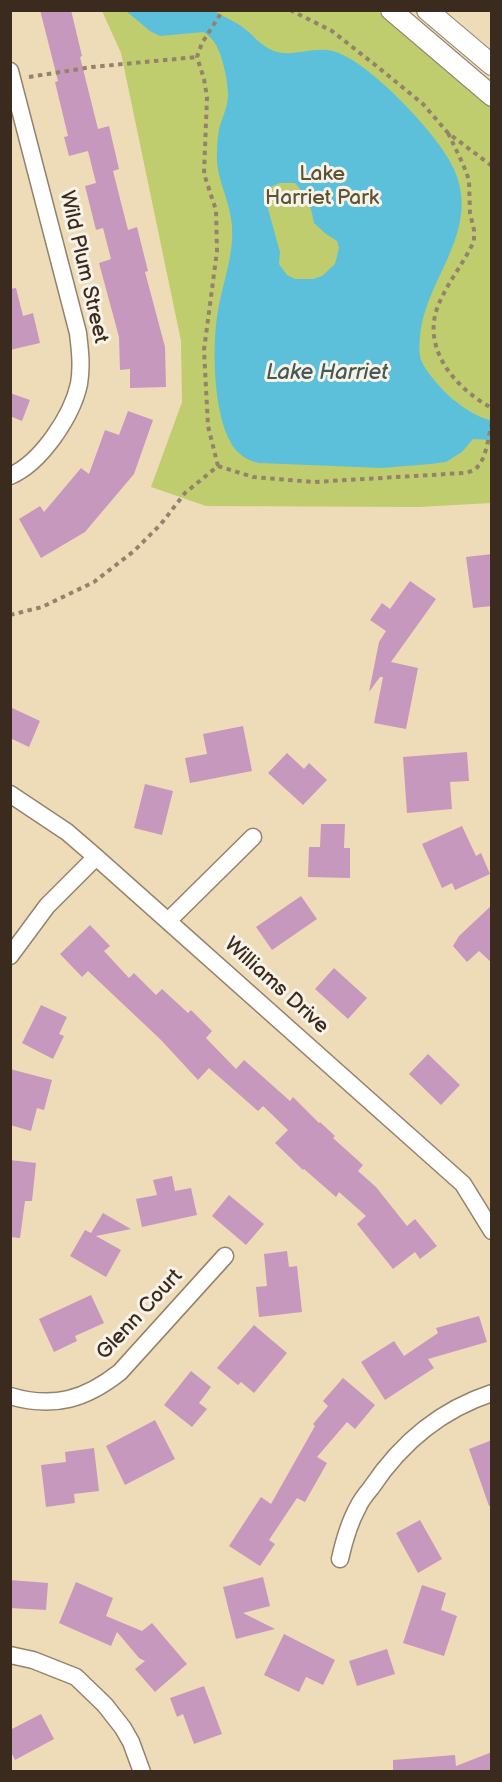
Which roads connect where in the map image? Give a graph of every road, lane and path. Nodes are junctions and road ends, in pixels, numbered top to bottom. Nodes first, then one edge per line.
1 (224, 10) edge
2 (290, 10) edge
3 (390, 10) edge
4 (427, 10) edge
5 (197, 57) junction
6 (492, 66) edge
7 (12, 76) edge
8 (492, 96) edge
9 (15, 102) edge
10 (448, 133) junction
11 (492, 166) edge
12 (492, 408) edge
13 (492, 423) edge
14 (218, 466) junction
15 (10, 476) edge
16 (10, 615) edge
17 (10, 794) edge
18 (253, 837) dead end
19 (96, 857) junction
20 (169, 920) junction
21 (10, 956) edge
22 (492, 1231) edge
23 (225, 1256) dead end
24 (492, 1393) edge
25 (10, 1396) edge
26 (340, 1559) dead end
27 (10, 1655) edge
28 (142, 1772) edge

1 - 5 path
2 - 10 path
3 - 8 street
4 - 6 street
5 - 7 path
5 - 14 path
7 - 9 street, Wild Plum Street
9 - 15 street, Wild Plum Street
10 - 11 path
10 - 12 path
13 - 14 path
14 - 16 path
17 - 19 street, Williams Drive
18 - 20 street
19 - 20 street, Williams Drive
19 - 21 street
20 - 22 street, Williams Drive
23 - 25 street, Glenn Court
24 - 26 street
27 - 28 street

